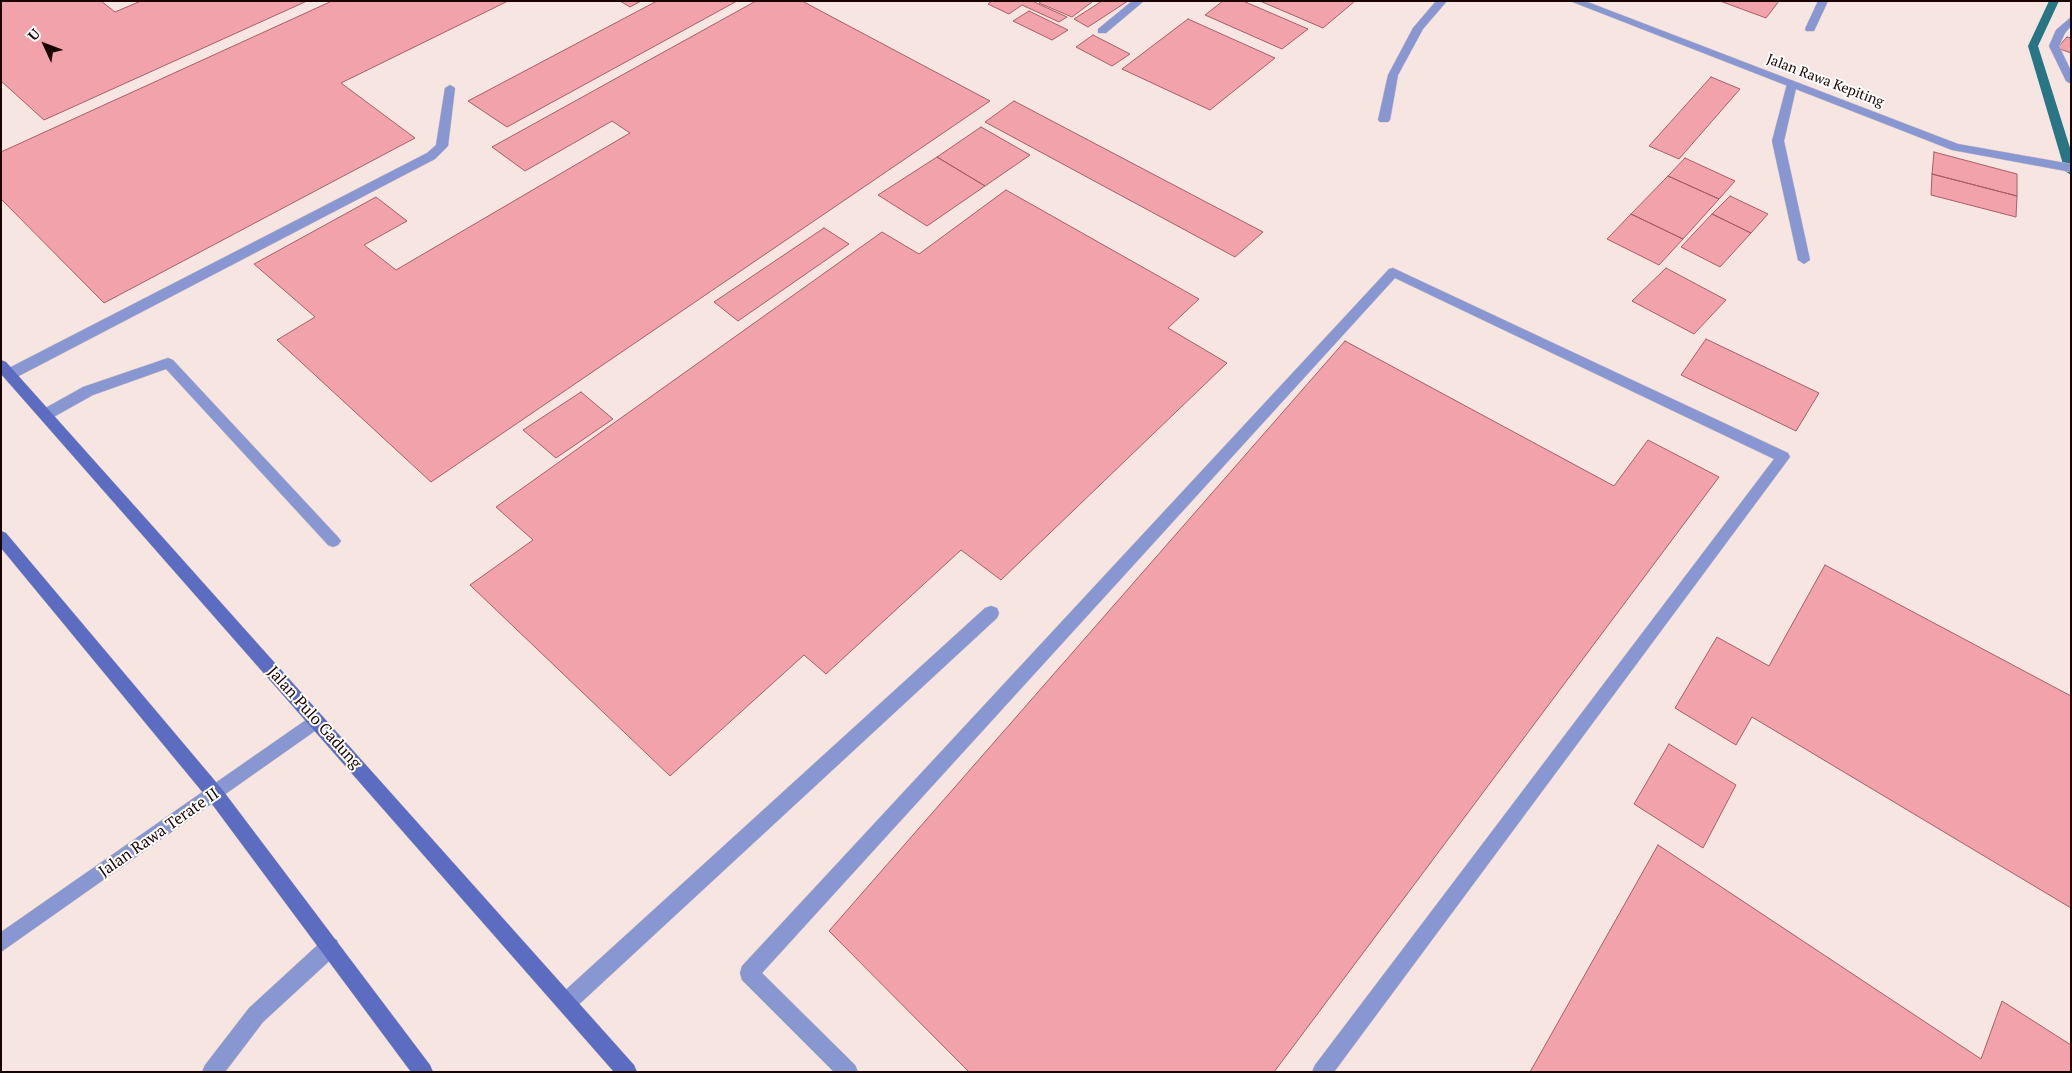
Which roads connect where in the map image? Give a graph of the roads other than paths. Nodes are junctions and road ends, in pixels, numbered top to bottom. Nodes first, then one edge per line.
1 (1139, 1) edge
2 (1442, 1) edge
3 (1575, 1) edge
4 (1823, 1) edge
5 (2071, 20) edge
6 (1810, 29) dead end
7 (1102, 31) dead end
8 (2071, 81) edge
9 (1792, 84) junction
10 (450, 88) dead end
11 (1384, 120) dead end
12 (2071, 168) edge
13 (1804, 260) dead end
14 (6, 370) edge
15 (45, 415) junction
16 (1, 537) edge
17 (333, 541) dead end
18 (991, 613) dead end
19 (316, 721) junction
20 (215, 794) junction
21 (1, 943) edge
22 (330, 947) junction
23 (567, 1002) junction
24 (212, 1072) edge
25 (423, 1072) edge
26 (627, 1072) edge
27 (848, 1072) edge
28 (1322, 1072) edge

1 - 7 street
2 - 11 street
3 - 9 street, Jalan Rawa Kepiting
4 - 6 street
5 - 8 street
9 - 12 street, Jalan Rawa Kepiting
9 - 13 street
10 - 14 street
14 - 15 street, Jalan Pulo Gadung
15 - 17 street
15 - 19 street, Jalan Pulo Gadung
16 - 20 street
18 - 23 street
19 - 20 street, Jalan Rawa Terate II
19 - 23 street, Jalan Pulo Gadung
20 - 21 street, Jalan Rawa Terate II
20 - 22 street
22 - 24 street
22 - 25 street
23 - 26 street, Jalan Pulo Gadung
27 - 28 street

